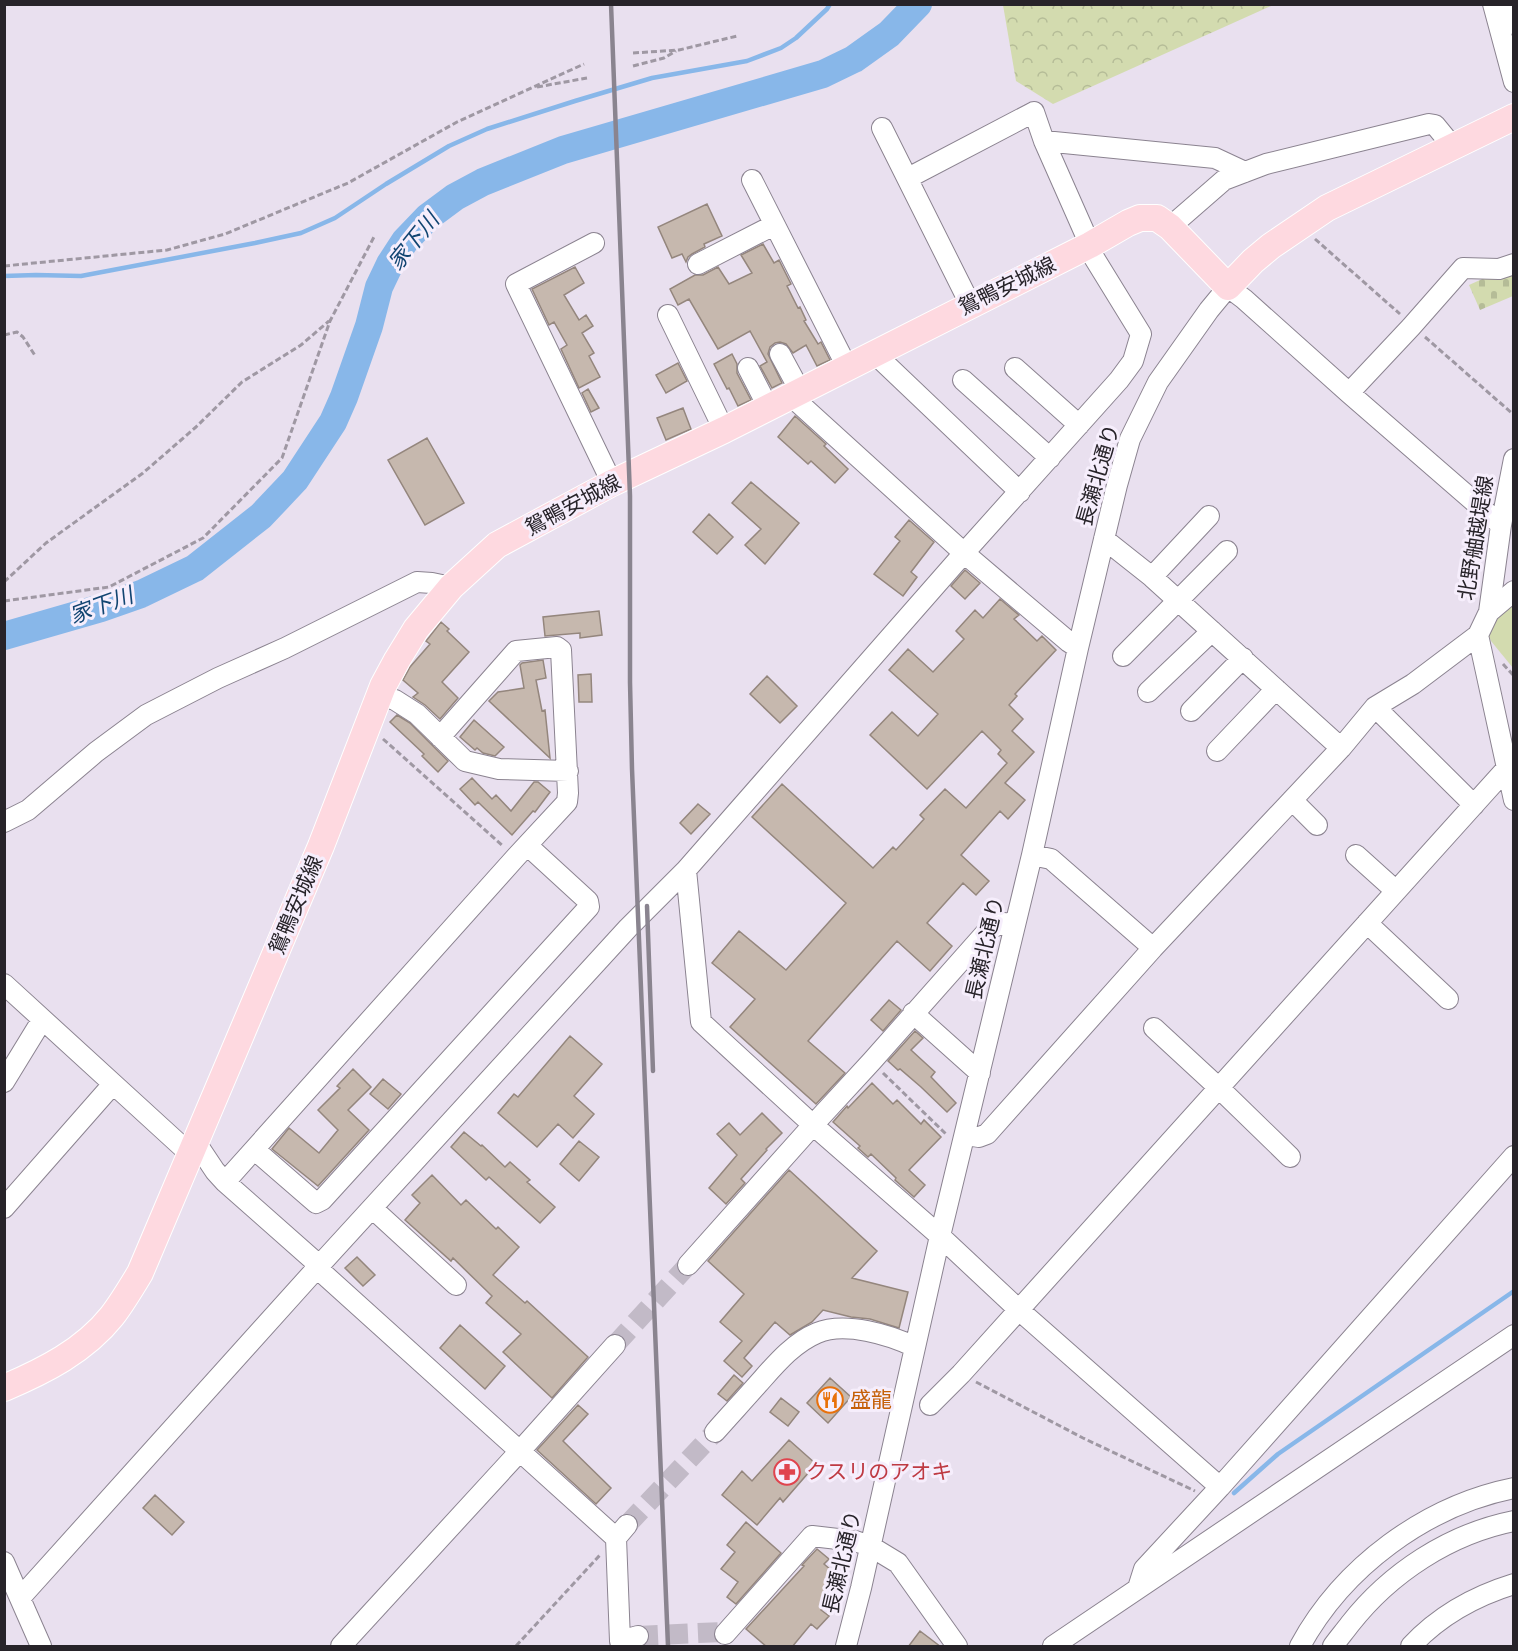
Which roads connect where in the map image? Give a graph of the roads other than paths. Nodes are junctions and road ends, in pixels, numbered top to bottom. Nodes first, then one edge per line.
1 (1493, 4) edge
2 (1513, 4) edge
3 (1514, 26) edge
4 (1507, 59) junction
5 (1514, 82) edge
6 (1514, 117) edge
7 (882, 128) dead end
8 (1044, 141) junction
9 (1453, 147) junction
10 (1245, 172) junction
11 (908, 178) junction
12 (752, 180) dead end
13 (774, 225) junction
14 (1170, 227) junction
15 (594, 243) dead end
16 (1090, 245) junction
17 (698, 264) dead end
18 (1514, 264) edge
19 (1228, 286) junction
20 (970, 304) junction
21 (668, 315) dead end
22 (874, 353) junction
23 (780, 354) dead end
24 (847, 367) junction
25 (748, 368) dead end
26 (1015, 368) dead end
27 (963, 380) dead end
28 (1348, 393) junction
29 (796, 394) junction
30 (768, 407) junction
31 (1079, 425) junction
32 (724, 430) junction
33 (1050, 458) junction
34 (1514, 459) edge
35 (612, 483) junction
36 (1020, 492) junction
37 (1209, 516) dead end
38 (1501, 525) junction
39 (1104, 539) junction
40 (1227, 551) dead end
41 (964, 554) junction
42 (1152, 577) junction
43 (451, 587) junction
44 (1514, 591) edge
45 (1178, 601) junction
46 (1489, 612) junction
47 (1212, 631) junction
48 (1478, 635) junction
49 (1078, 648) junction
50 (1123, 656) dead end
51 (1243, 658) junction
52 (1276, 689) junction
53 (1148, 692) dead end
54 (379, 694) junction
55 (1376, 707) junction
56 (1191, 711) dead end
57 (440, 737) junction
58 (1341, 748) junction
59 (1217, 751) dead end
60 (1507, 768) junction
61 (568, 771) junction
62 (1292, 800) junction
63 (1514, 800) edge
64 (1474, 805) junction
65 (4, 822) edge
66 (1317, 825) dead end
67 (522, 851) junction
68 (1032, 855) junction
69 (1356, 855) dead end
70 (686, 870) junction
71 (1395, 891) junction
72 (1367, 923) junction
73 (1015, 924) junction
74 (1153, 948) junction
75 (4, 984) edge
76 (1448, 999) dead end
77 (913, 1013) junction
78 (42, 1020) junction
79 (1154, 1028) dead end
80 (980, 1073) junction
81 (4, 1082) edge
82 (113, 1084) junction
83 (1220, 1088) junction
84 (813, 1125) junction
85 (960, 1139) junction
86 (192, 1148) junction
87 (255, 1150) junction
88 (1514, 1156) edge
89 (1290, 1158) dead end
90 (225, 1182) junction
91 (4, 1208) edge
92 (372, 1208) junction
93 (940, 1236) junction
94 (688, 1265) tunnel mouth
95 (319, 1267) junction
96 (456, 1285) dead end
97 (1019, 1310) junction
98 (1514, 1335) edge
99 (615, 1345) tunnel mouth
100 (915, 1347) junction
101 (4, 1388) edge
102 (930, 1405) dead end
103 (715, 1432) tunnel mouth
104 (520, 1451) junction
105 (1514, 1488) edge
106 (1215, 1492) junction
107 (1514, 1521) edge
108 (870, 1546) junction
109 (7, 1573) edge
110 (1514, 1584) edge
111 (1138, 1588) junction
112 (20, 1598) junction
113 (729, 1638) edge
114 (626, 1641) edge
115 (41, 1647) edge
116 (341, 1647) edge
117 (846, 1647) edge
118 (957, 1647) edge
119 (1053, 1647) edge
120 (1300, 1647) edge
121 (1333, 1647) edge
122 (1411, 1647) edge

1 - 4 street
2 - 3 street
3 - 4 street
4 - 5 street
6 - 9 main road
7 - 11 street
8 - 10 street
8 - 11 street
8 - 16 street
9 - 10 street
9 - 19 main road
10 - 14 street
11 - 20 street
12 - 13 street
13 - 17 street
13 - 24 street
14 - 16 main road, 鴛鴨安城線
14 - 19 main road, 鴛鴨安城線
15 - 35 street
16 - 20 main road, 鴛鴨安城線
16 - 31 street
18 - 28 street
19 - 28 street
19 - 39 street, 長瀬北通り
20 - 22 main road, 鴛鴨安城線
21 - 32 street
22 - 24 main road, 鴛鴨安城線
22 - 36 street
23 - 29 street
24 - 29 main road, 鴛鴨安城線
25 - 30 street
26 - 31 street
27 - 33 street
28 - 38 street
29 - 30 main road, 鴛鴨安城線
29 - 41 street
30 - 32 main road, 鴛鴨安城線
31 - 33 street
32 - 35 main road, 鴛鴨安城線
33 - 36 street
34 - 38 street, 北野舳越堤線
35 - 43 main road, 鴛鴨安城線
36 - 41 street
37 - 42 street
38 - 46 street, 北野舳越堤線
39 - 42 street
39 - 49 street, 長瀬北通り
40 - 45 street
41 - 49 street
41 - 70 street
42 - 45 street
43 - 54 main road, 鴛鴨安城線
43 - 65 street
44 - 46 street
45 - 47 street
45 - 50 street
46 - 48 street, 北野舳越堤線
47 - 51 street
47 - 53 street
48 - 55 street
48 - 60 street
49 - 68 street, 長瀬北通り
51 - 52 street
51 - 56 street
52 - 58 street
52 - 59 street
54 - 57 street
54 - 86 main road, 鴛鴨安城線
55 - 58 street
55 - 64 street
57 - 61 street
57 - 61 street
58 - 62 street
60 - 63 street
60 - 64 street
61 - 67 street
62 - 66 street
62 - 74 street
64 - 71 street
67 - 87 street
67 - 87 street
68 - 73 street, 長瀬北通り
68 - 74 street
69 - 71 street
70 - 84 street
70 - 92 street
71 - 72 street
72 - 76 street
72 - 83 street
73 - 77 street
73 - 80 street, 長瀬北通り
74 - 85 street
75 - 78 street
77 - 80 street
77 - 84 street
78 - 81 street
78 - 82 street
79 - 83 street
80 - 85 street, 長瀬北通り
82 - 86 street
82 - 91 street
83 - 89 street
83 - 97 street
84 - 93 street
84 - 94 street
85 - 93 street, 長瀬北通り
86 - 90 street
86 - 101 main road, 鴛鴨安城線
87 - 90 street
88 - 106 street
90 - 95 street
92 - 95 street
92 - 96 street
93 - 97 street
93 - 100 street, 長瀬北通り
95 - 104 street
95 - 112 street
97 - 102 street
97 - 106 street
98 - 111 street
99 - 104 street
100 - 103 street
100 - 108 street, 長瀬北通り
104 - 114 street
104 - 116 street
105 - 120 street
106 - 111 street
107 - 121 street
108 - 113 street
108 - 117 street, 長瀬北通り
108 - 118 street
109 - 112 street
110 - 122 street
111 - 119 street
112 - 115 street

